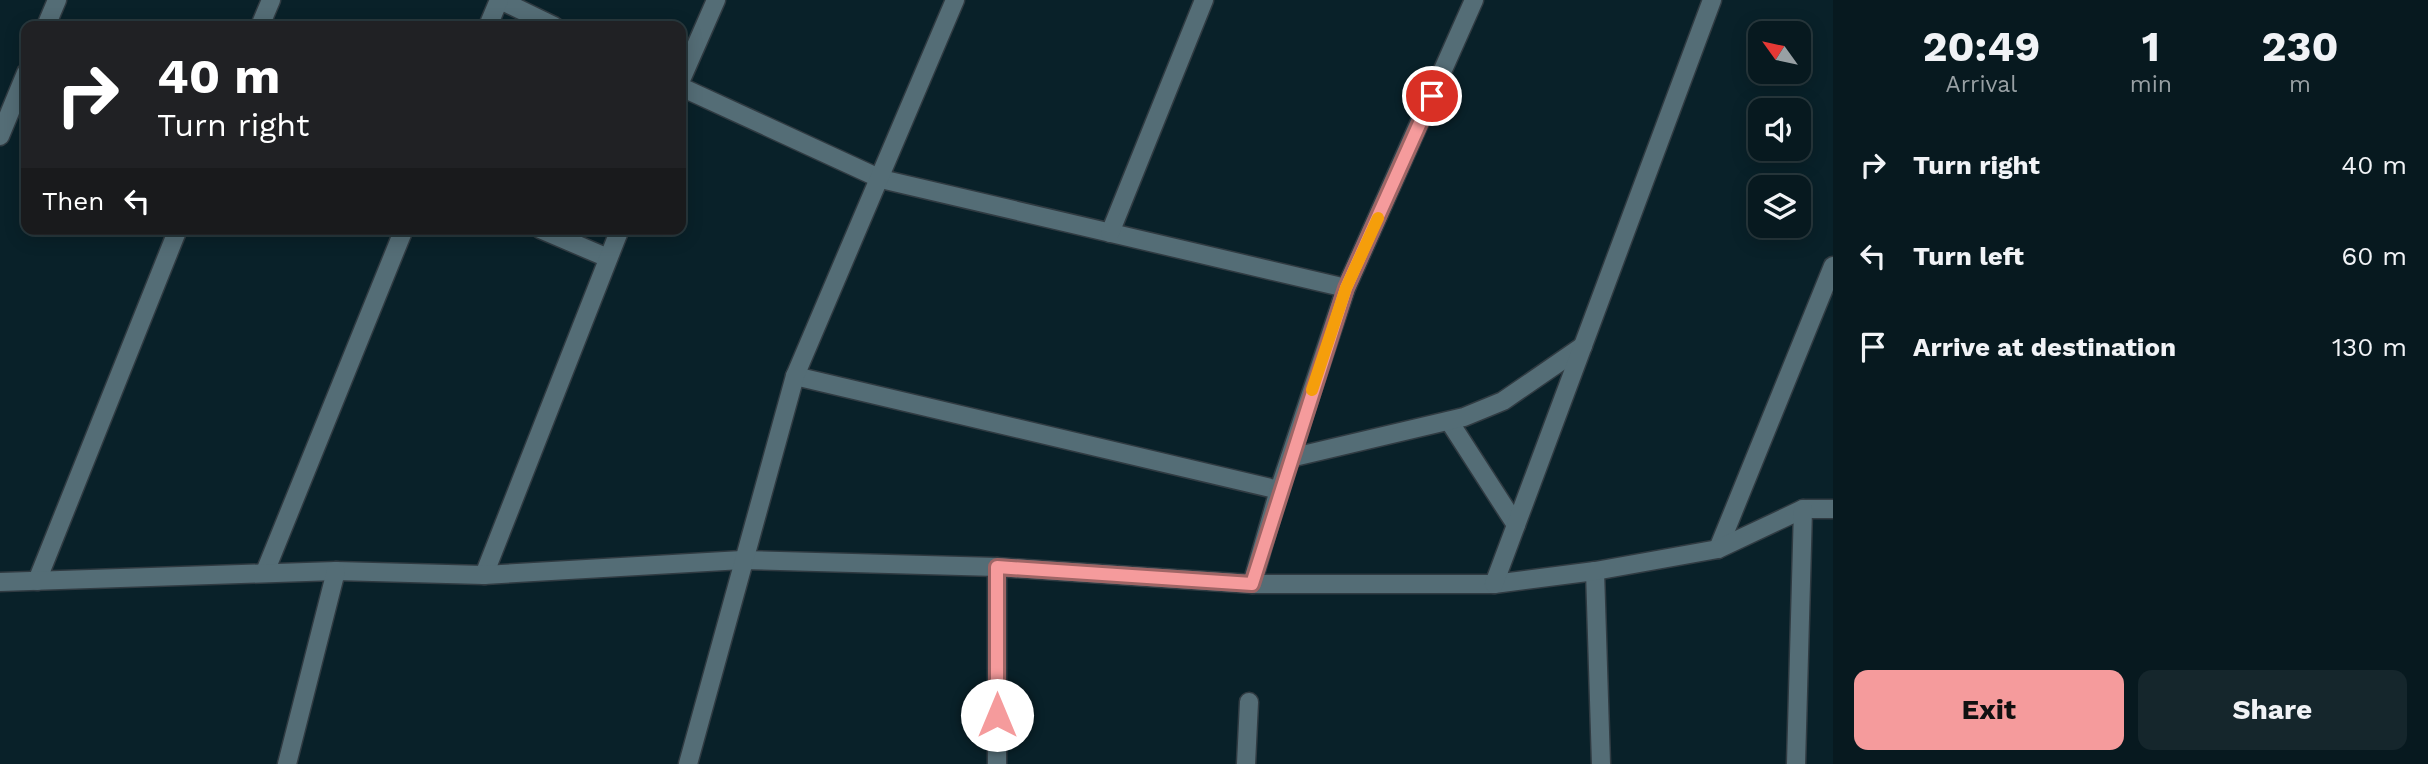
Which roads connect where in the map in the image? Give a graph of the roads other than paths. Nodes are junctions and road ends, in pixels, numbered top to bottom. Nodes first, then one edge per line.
1 (57, 0) edge
2 (271, 0) edge
3 (499, 0) edge
4 (716, 0) edge
5 (955, 0) edge
6 (1205, 0) edge
7 (1474, 0) edge
8 (1713, 0) edge
9 (48, 21) edge
10 (262, 21) edge
11 (490, 21) edge
12 (543, 21) edge
13 (686, 68) edge
14 (21, 85) edge
15 (686, 89) edge
16 (0, 136) edge
17 (881, 179) junction
18 (1110, 233) junction
19 (176, 235) edge
20 (402, 235) edge
21 (554, 235) edge
22 (618, 235) edge
23 (608, 258) junction
24 (1833, 266) edge
25 (1346, 288) junction
26 (1583, 345) junction
27 (795, 376) junction
28 (1449, 421) junction
29 (1290, 458) junction
30 (1279, 490) junction
31 (1803, 509) junction
32 (1833, 509) edge
33 (1516, 525) junction
34 (1718, 549) junction
35 (742, 560) junction
36 (997, 567) junction
37 (336, 571) junction
38 (1595, 571) junction
39 (265, 572) junction
40 (484, 575) junction
41 (37, 581) junction
42 (0, 582) edge
43 (1252, 584) junction
44 (1494, 584) junction
45 (1248, 702) dead end
46 (287, 764) edge
47 (688, 764) edge
48 (996, 764) edge
49 (1246, 764) edge
50 (1601, 764) edge
51 (1796, 764) edge

1 - 9 street
2 - 10 street
3 - 11 street
3 - 12 street
4 - 13 street
5 - 17 street
6 - 18 street
7 - 25 street
8 - 26 street
14 - 16 street
15 - 17 street
17 - 18 street
17 - 27 street
18 - 25 street
19 - 41 street
20 - 39 street
21 - 23 street
22 - 23 street
23 - 40 street
24 - 34 street
25 - 29 street
26 - 28 street
26 - 33 street
27 - 30 street
27 - 35 street
28 - 29 street
28 - 33 street
29 - 30 street
30 - 43 street
31 - 32 street
31 - 34 street
31 - 51 street
33 - 44 street
34 - 38 street
35 - 36 street
35 - 40 street
35 - 47 street
36 - 43 street
36 - 48 street
37 - 39 street
37 - 40 street
37 - 46 street
38 - 44 street
38 - 50 street
39 - 41 street
41 - 42 street
43 - 44 street
45 - 49 street

